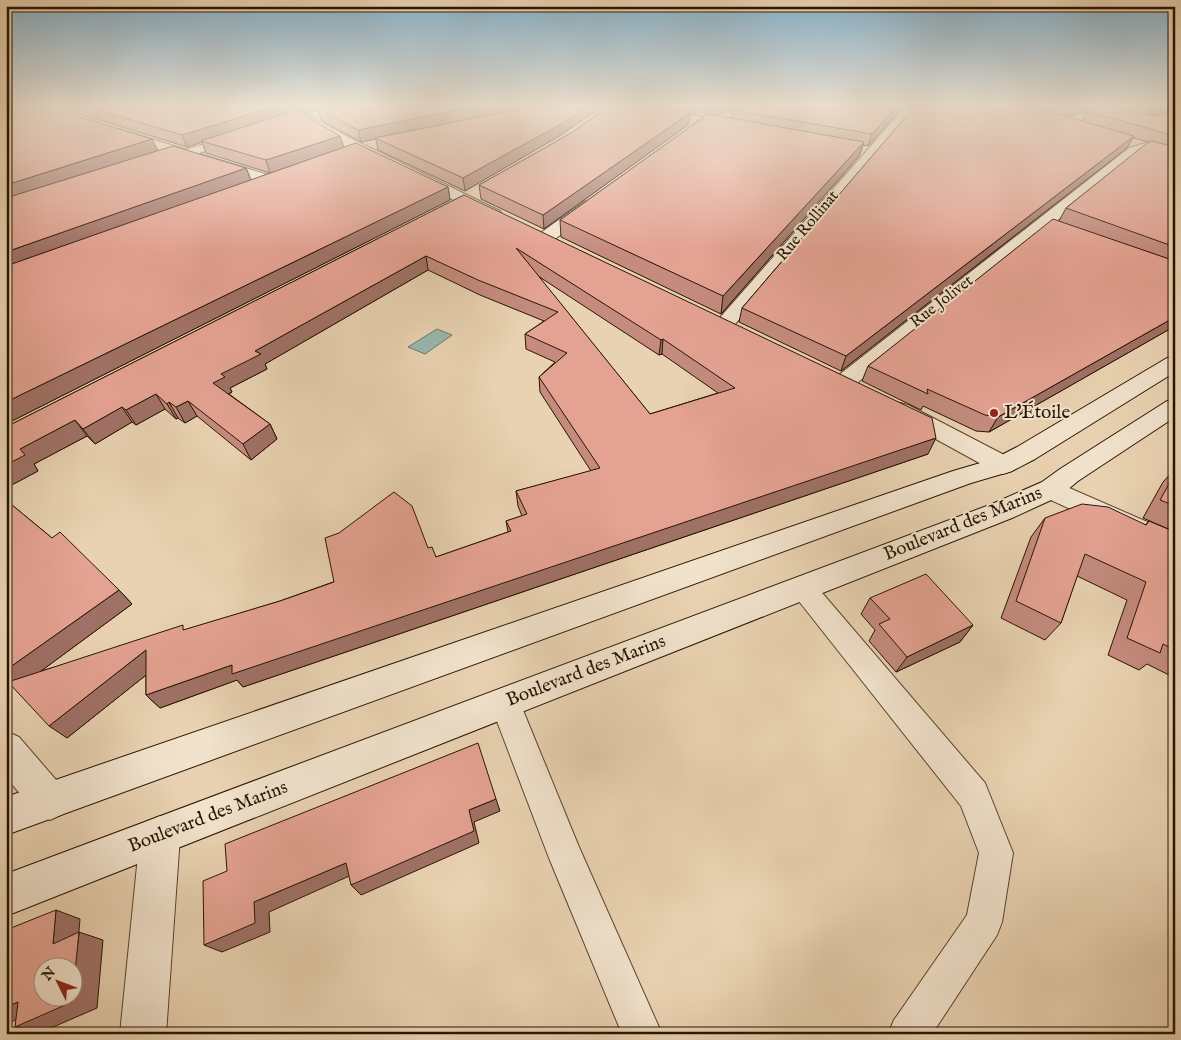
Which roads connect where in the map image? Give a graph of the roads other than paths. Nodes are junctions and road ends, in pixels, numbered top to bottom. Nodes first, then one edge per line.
1 (175, 155) edge
2 (187, 155) edge
3 (386, 155) edge
4 (863, 155) edge
5 (1130, 155) edge
6 (150, 160) edge
7 (288, 174) edge
8 (270, 180) junction
9 (243, 190) edge
10 (603, 196) edge
11 (471, 197) junction
12 (444, 211) edge
13 (509, 221) edge
14 (1043, 223) junction
15 (527, 229) edge
16 (1060, 229) edge
17 (545, 238) junction
18 (563, 247) edge
19 (706, 316) edge
20 (724, 325) junction
21 (741, 333) edge
22 (1175, 363) edge
23 (826, 375) edge
24 (884, 403) edge
25 (1175, 406) edge
26 (1003, 465) junction
27 (1051, 488) junction
28 (1175, 546) edge
29 (803, 588) junction
30 (505, 703) junction
31 (6, 749) edge
32 (50, 801) junction
33 (6, 816) edge
34 (160, 836) junction
35 (6, 895) edge
36 (143, 1034) edge
37 (642, 1034) edge
38 (908, 1034) edge

1 - 6 street
2 - 8 street
3 - 11 street
4 - 20 street, Rue Rollinat
5 - 14 street, Rue Jolivet
7 - 8 street
8 - 9 street
10 - 17 street
11 - 12 street
11 - 13 street
14 - 16 street
14 - 23 street, Rue Jolivet
15 - 17 street
17 - 18 street
19 - 20 street
20 - 21 street
22 - 26 street
24 - 26 street, Boulevard des Marins
25 - 27 street
26 - 27 street, Boulevard des Marins
26 - 32 street
27 - 28 street
27 - 29 street, Boulevard des Marins
29 - 30 street, Boulevard des Marins
29 - 38 lane
30 - 34 street, Boulevard des Marins
30 - 37 lane
31 - 32 street
32 - 33 street
34 - 35 street, Boulevard des Marins
34 - 36 street

